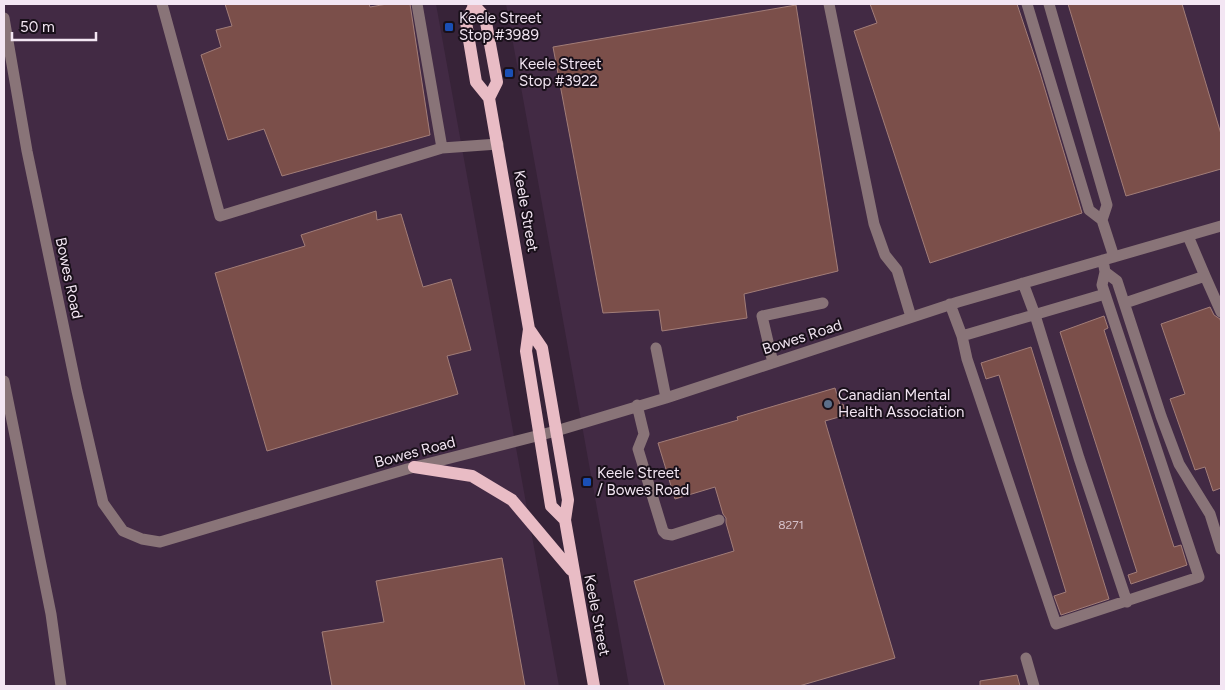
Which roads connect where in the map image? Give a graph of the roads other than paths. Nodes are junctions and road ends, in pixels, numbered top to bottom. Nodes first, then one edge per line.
1 (162, 4) edge
2 (417, 4) edge
3 (829, 4) edge
4 (1028, 4) edge
5 (1049, 4) edge
6 (473, 5) edge
7 (4, 18) edge
8 (489, 98) junction
9 (498, 144) junction
10 (442, 148) junction
11 (1102, 220) junction
12 (1221, 226) edge
13 (1188, 236) junction
14 (1108, 258) junction
15 (1105, 272) junction
16 (1205, 276) junction
17 (1023, 283) junction
18 (1105, 294) junction
19 (822, 302) dead end
20 (1124, 303) junction
21 (950, 304) junction
22 (1221, 312) edge
23 (1035, 314) junction
24 (911, 317) junction
25 (529, 329) junction
26 (962, 336) junction
27 (656, 348) dead end
28 (773, 363) junction
29 (4, 381) edge
30 (666, 398) junction
31 (637, 405) junction
32 (556, 431) junction
33 (540, 435) junction
34 (414, 467) junction
35 (564, 520) junction
36 (719, 520) dead end
37 (1221, 549) edge
38 (572, 571) junction
39 (1127, 602) junction
40 (1026, 658) dead end
41 (61, 686) edge
42 (594, 686) edge
43 (1034, 686) edge

1 - 10 street
2 - 10 street
3 - 24 street
4 - 11 street
5 - 11 street
6 - 8 main road, Keele Street
6 - 8 main road, Keele Street
7 - 34 street, Bowes Road
8 - 9 main road, Keele Street
9 - 10 street
9 - 25 main road, Keele Street
11 - 14 street
12 - 13 street, Bowes Road
13 - 14 street, Bowes Road
13 - 16 street
14 - 15 street
14 - 17 street, Bowes Road
15 - 18 street
15 - 20 street
16 - 20 street
16 - 22 street
17 - 21 street, Bowes Road
17 - 23 street
18 - 23 street
18 - 39 street
19 - 28 street
20 - 37 street
21 - 24 street, Bowes Road
21 - 26 street
23 - 26 street
23 - 39 street
24 - 28 street, Bowes Road
25 - 32 main road, Keele Street
25 - 33 main road, Keele Street
26 - 39 street
27 - 30 street
28 - 30 street, Bowes Road
29 - 41 street
30 - 31 street, Bowes Road
31 - 32 street, Bowes Road
31 - 36 street
32 - 33 street, Bowes Road
32 - 35 main road, Keele Street
33 - 34 street, Bowes Road
33 - 35 main road, Keele Street
34 - 38 main road
35 - 38 main road, Keele Street
38 - 42 main road, Keele Street
40 - 43 street

